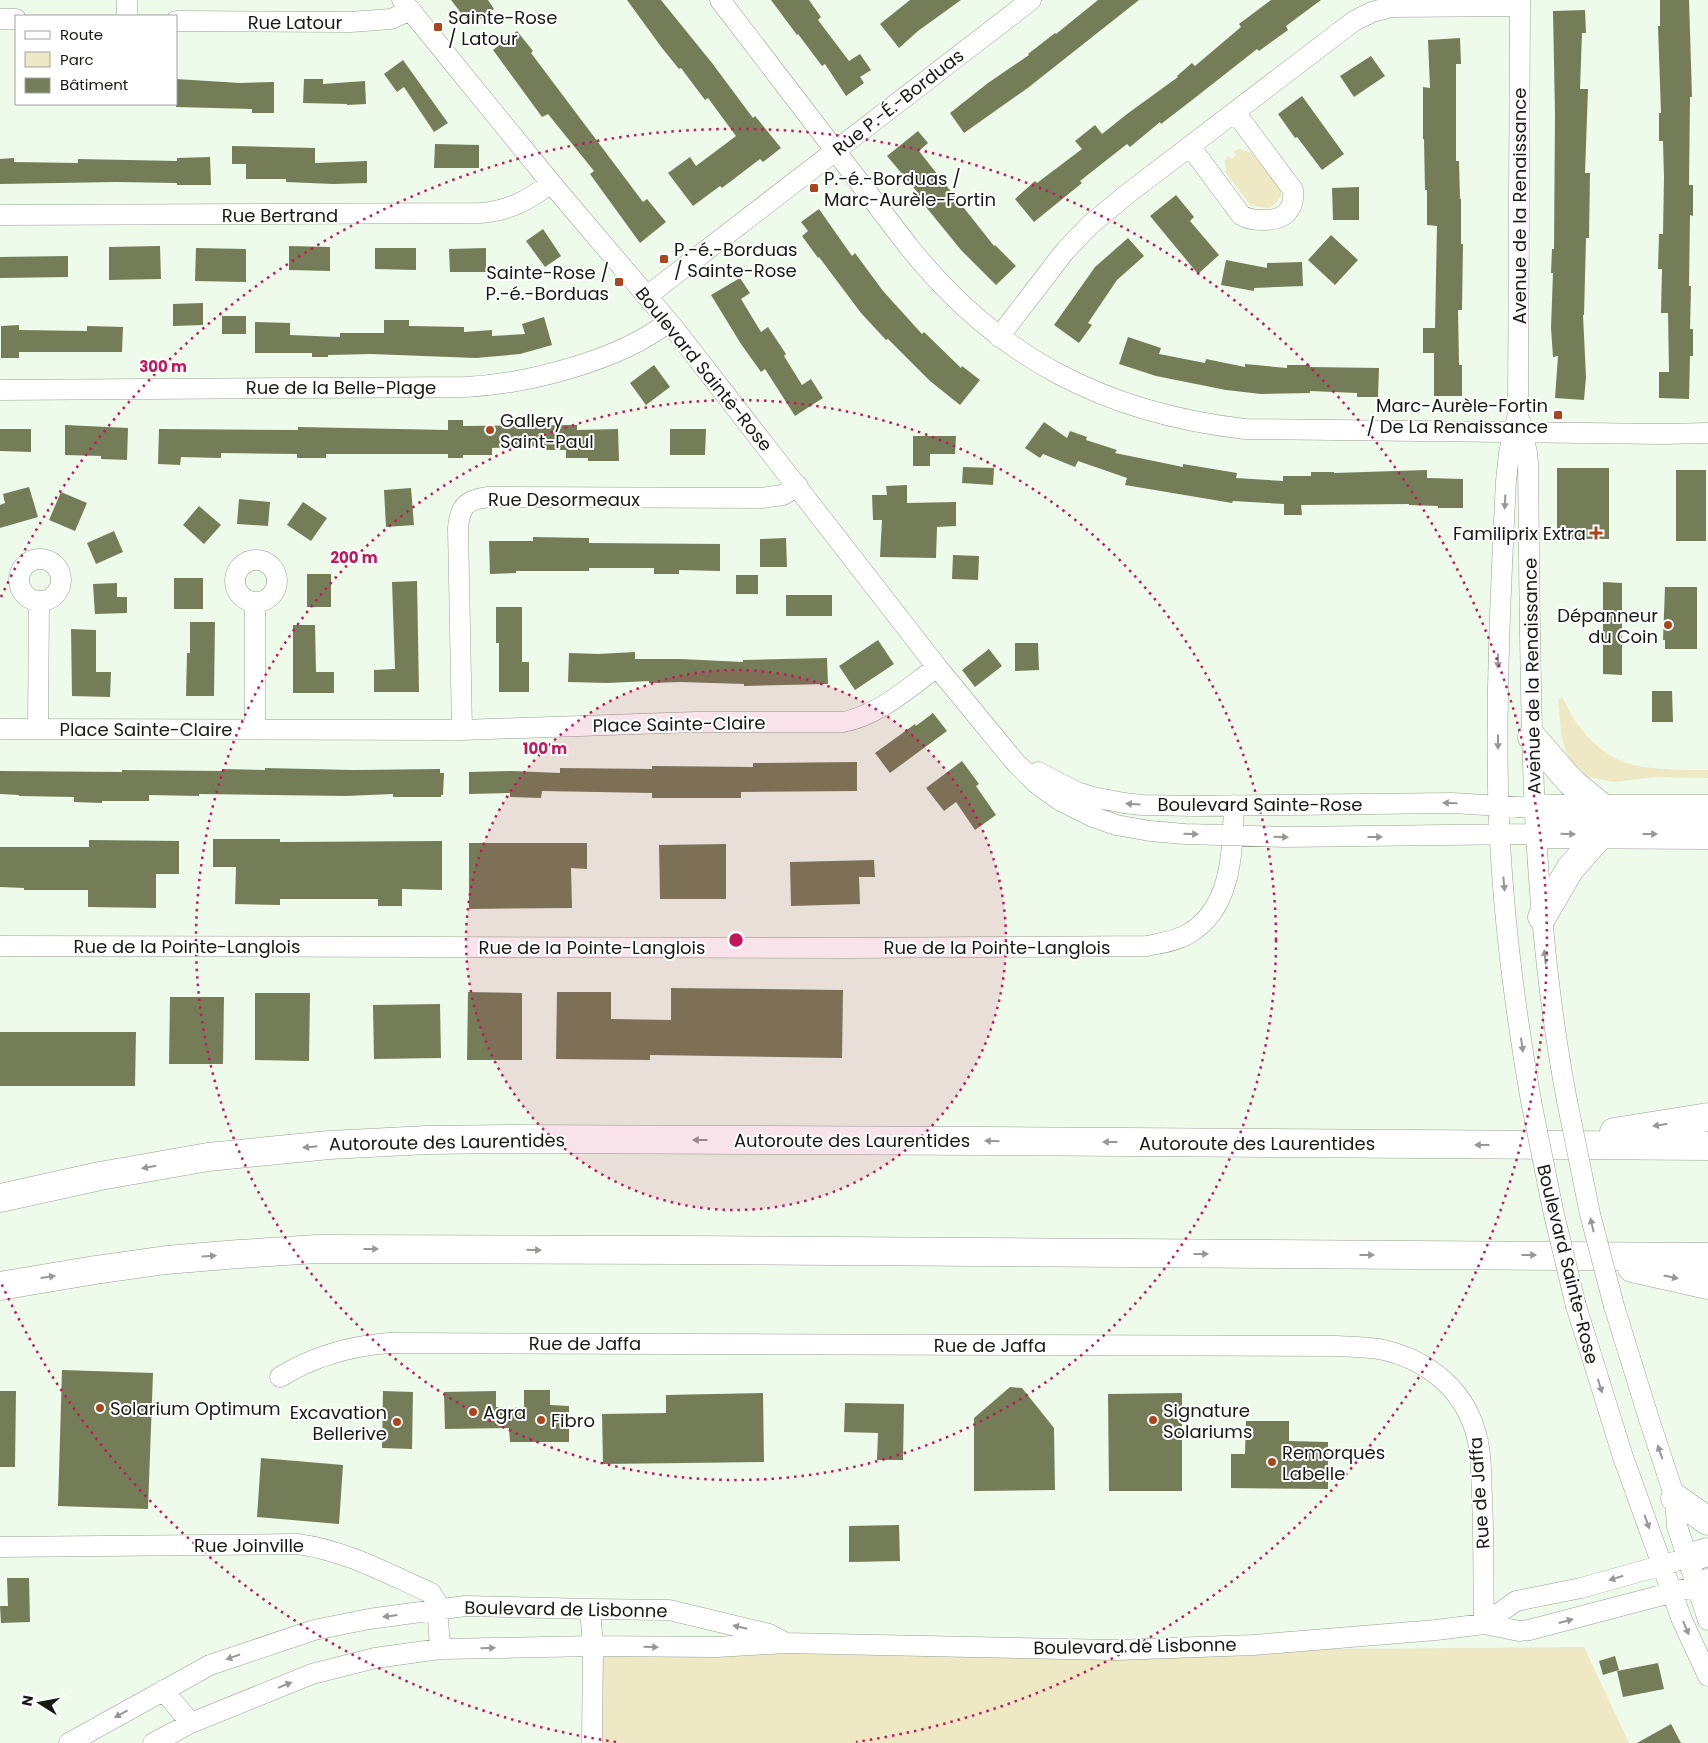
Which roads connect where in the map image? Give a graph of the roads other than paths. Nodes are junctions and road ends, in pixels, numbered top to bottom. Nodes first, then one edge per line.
1 (128, 0) edge
2 (720, 0) edge
3 (1031, 0) edge
4 (1520, 3) edge
5 (406, 5) edge
6 (127, 15) edge
7 (0, 19) edge
8 (15, 19) edge
9 (178, 21) edge
10 (1235, 112) junction
11 (1190, 146) junction
12 (835, 150) junction
13 (552, 183) junction
14 (0, 215) edge
15 (646, 296) junction
16 (668, 322) junction
17 (999, 337) junction
18 (0, 390) edge
19 (1518, 426) junction
20 (1708, 433) edge
21 (798, 486) junction
22 (39, 601) dead end
23 (255, 602) dead end
24 (937, 667) junction
25 (0, 729) edge
26 (38, 729) junction
27 (255, 729) junction
28 (462, 730) junction
29 (1532, 737) junction
30 (1000, 743) junction
31 (1234, 805) junction
32 (1708, 809) edge
33 (1499, 819) junction
34 (1535, 821) junction
35 (1602, 822) junction
36 (1232, 835) junction
37 (1708, 835) edge
38 (1542, 917) junction
39 (0, 946) edge
40 (1708, 1117) edge
41 (1531, 1145) junction
42 (1708, 1146) edge
43 (0, 1198) edge
44 (1572, 1255) junction
45 (1708, 1257) edge
46 (1708, 1285) edge
47 (0, 1286) edge
48 (280, 1377) dead end
49 (1675, 1498) junction
50 (1708, 1521) edge
51 (0, 1547) edge
52 (1686, 1558) edge
53 (1692, 1587) edge
54 (438, 1610) junction
55 (590, 1610) junction
56 (1708, 1620) edge
57 (1484, 1624) junction
58 (786, 1643) junction
59 (593, 1646) junction
60 (440, 1649) junction
61 (1708, 1676) edge
62 (163, 1690) junction
63 (191, 1723) junction
64 (69, 1743) edge
65 (153, 1743) edge
66 (592, 1743) edge

1 - 6 street
2 - 12 street
3 - 12 street, Rue P.-É.-Borduas
4 - 10 street
4 - 19 street, Avenue de la Renaissance
5 - 9 street, Rue Latour
5 - 13 street, Boulevard Sainte-Rose
7 - 8 street
10 - 11 street
10 - 11 street
11 - 17 street
12 - 15 street, Rue P.-É.-Borduas
12 - 17 street
13 - 14 street, Rue Bertrand
13 - 15 street, Boulevard Sainte-Rose
15 - 16 street, Boulevard Sainte-Rose
16 - 18 street, Rue de la Belle-Plage
16 - 21 street, Boulevard Sainte-Rose
17 - 19 street
19 - 20 street
19 - 29 street, Avenue de la Renaissance
19 -> 33 street, Avenue de la Renaissance
21 - 24 street, Boulevard Sainte-Rose
21 - 28 street, Rue Desormeaux
22 - 26 street, Place Sainte-Claire
23 - 27 street, Place Sainte-Claire
24 - 28 street, Place Sainte-Claire
24 - 30 street, Boulevard Sainte-Rose
25 - 26 street, Place Sainte-Claire
26 - 27 street, Place Sainte-Claire
27 - 28 street, Place Sainte-Claire
29 - 34 street, Avenue de la Renaissance
29 - 35 highway
31 -> 30 street, Boulevard Sainte-Rose
30 -> 36 street, Boulevard Sainte-Rose
33 -> 31 street, Boulevard Sainte-Rose
31 - 36 street, Rue de la Pointe-Langlois
32 - 35 highway
33 - 34 street, Boulevard Sainte-Rose
33 - 34 street, Boulevard Sainte-Rose
36 -> 33 street, Boulevard Sainte-Rose
33 -> 52 street, Boulevard Sainte-Rose, bridge
34 - 35 highway
34 - 38 street, Boulevard Sainte-Rose
35 -> 37 highway
35 - 38 highway
36 - 39 street, Rue de la Pointe-Langlois
49 -> 38 street, Boulevard Sainte-Rose, bridge
40 -> 41 highway
41 - 42 highway, Autoroute des Laurentides
41 -> 43 highway, Autoroute des Laurentides
44 - 45 highway
44 -> 46 highway
47 -> 44 highway
48 - 57 street, Rue de Jaffa
49 - 50 highway
49 - 52 street, Boulevard Sainte-Rose
51 - 54 street, Rue Joinville
52 - 53 street, Boulevard Sainte-Rose
52 -> 57 street, Boulevard de Lisbonne
53 - 56 street, Boulevard Sainte-Rose
57 -> 53 street, Boulevard de Lisbonne
53 -> 61 street, Boulevard Sainte-Rose
54 - 55 street, Boulevard de Lisbonne
54 - 60 street
54 -> 62 street, Boulevard de Lisbonne
58 -> 55 street, Boulevard de Lisbonne
55 - 59 street
57 - 58 street, Boulevard de Lisbonne
59 -> 58 street, Boulevard de Lisbonne
60 -> 59 street, Boulevard de Lisbonne
59 - 66 street
63 -> 60 street, Boulevard de Lisbonne
62 - 63 street
62 -> 64 street, Boulevard de Lisbonne
63 - 65 street, Boulevard de Lisbonne

